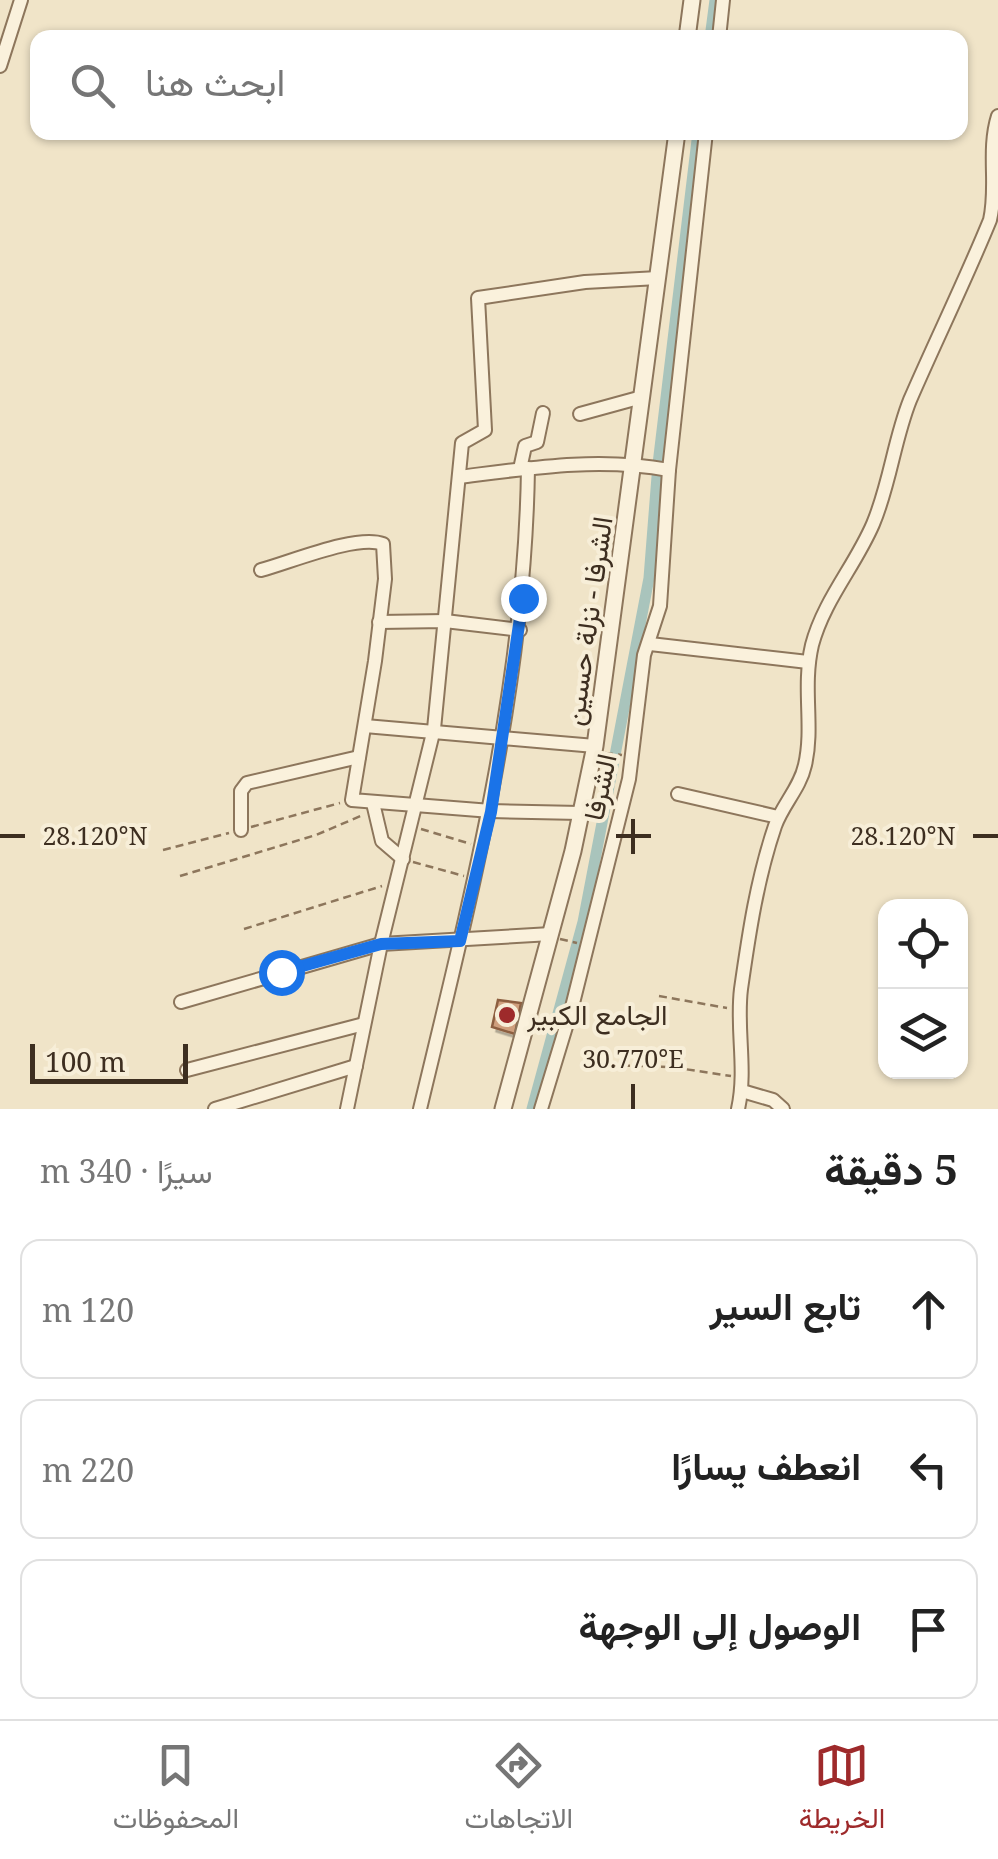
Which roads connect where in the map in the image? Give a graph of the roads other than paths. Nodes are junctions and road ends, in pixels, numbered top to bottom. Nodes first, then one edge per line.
1 (21, 0) edge
2 (692, 0) edge
3 (722, 0) edge
4 (689, 30) edge
5 (720, 30) edge
6 (0, 66) edge
7 (998, 116) edge
8 (676, 140) edge
9 (705, 140) edge
10 (658, 278) junction
11 (642, 397) junction
12 (543, 413) dead end
13 (580, 414) dead end
14 (642, 464) junction
15 (524, 469) junction
16 (666, 469) junction
17 (459, 477) junction
18 (262, 570) dead end
19 (445, 621) junction
20 (379, 622) junction
21 (520, 630) junction
22 (650, 644) junction
23 (808, 662) junction
24 (366, 726) junction
25 (434, 729) junction
26 (504, 737) junction
27 (602, 750) junction
28 (359, 757) junction
29 (678, 794) dead end
30 (418, 804) junction
31 (374, 806) junction
32 (491, 812) junction
33 (580, 813) junction
34 (778, 816) junction
35 (241, 830) road end
36 (403, 860) junction
37 (550, 934) junction
38 (460, 941) junction
39 (381, 944) junction
40 (181, 1002) dead end
41 (364, 1024) junction
42 (356, 1066) junction
43 (187, 1070) dead end
44 (743, 1084) junction
45 (214, 1109) edge
46 (347, 1109) edge
47 (420, 1109) edge
48 (504, 1109) edge
49 (541, 1109) edge
50 (738, 1109) edge
51 (783, 1109) edge

1 - 6 street
2 - 4 street
3 - 5 street
7 - 23 street
8 - 10 street, الشرفا - نزلة حسين
9 - 16 street, الشرفا
10 - 11 street, الشرفا - نزلة حسين
10 - 17 street
11 - 13 street
11 - 14 street, الشرفا - نزلة حسين
12 - 15 street
14 - 15 street
14 - 16 street
14 - 27 street, الشرفا - نزلة حسين
15 - 17 street
15 - 21 street
16 - 22 street, الشرفا
17 - 19 street
18 - 20 street
19 - 20 street
19 - 21 street
19 - 25 street
20 - 24 street
21 - 26 street
22 - 23 street
22 - 49 street, الشرفا
23 - 34 street
24 - 25 street
24 - 28 street
25 - 26 street
25 - 30 street
26 - 27 street
26 - 32 street
27 - 33 street, الشرفا - نزلة حسين
28 - 31 street
28 - 35 street
29 - 34 street
30 - 31 street
30 - 32 street
30 - 36 street
31 - 36 street
32 - 33 street
32 - 38 street
33 - 37 street, الشرفا - نزلة حسين
34 - 44 street
36 - 39 street
37 - 38 street
37 - 48 street, الشرفا - نزلة حسين
38 - 39 street
38 - 47 street
39 - 40 street
39 - 41 street
41 - 42 street
41 - 43 street
42 - 45 street
42 - 46 street
44 - 50 street
44 - 51 street

